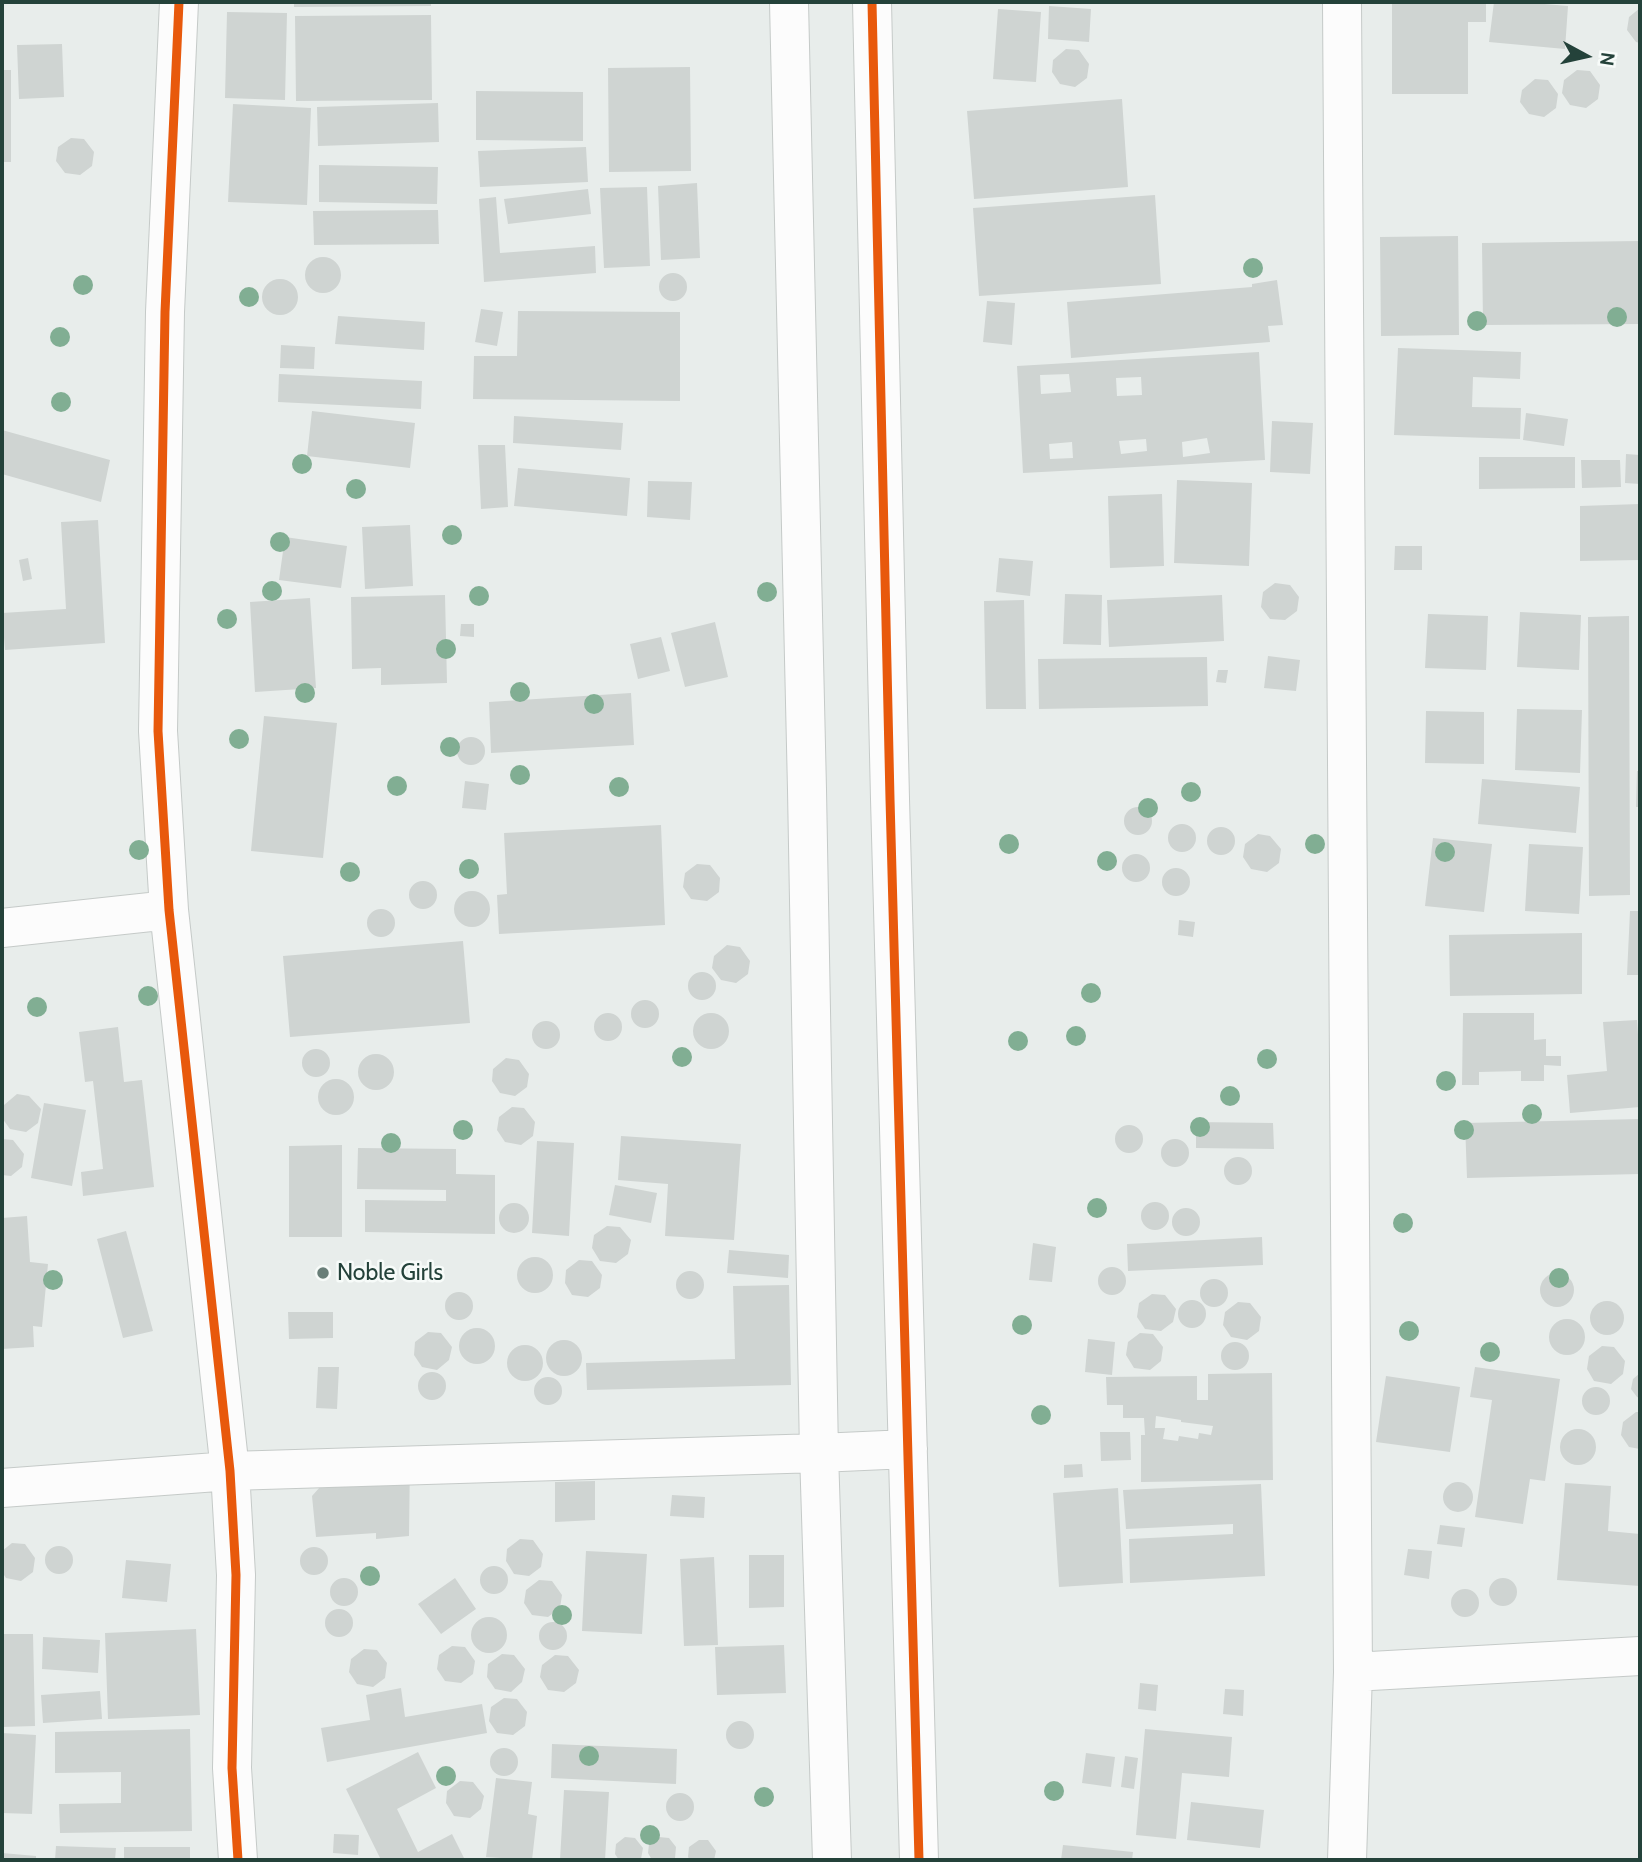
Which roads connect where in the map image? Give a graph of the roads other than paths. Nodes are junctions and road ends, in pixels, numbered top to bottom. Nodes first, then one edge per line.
1 (179, 2) edge
2 (789, 2) edge
3 (872, 2) edge
4 (1342, 2) edge
5 (169, 910) junction
6 (2, 928) edge
7 (908, 1449) junction
8 (820, 1453) junction
9 (230, 1471) junction
10 (2, 1488) edge
11 (1640, 1656) edge
12 (1353, 1672) junction
13 (238, 1860) edge
14 (832, 1860) edge
15 (919, 1860) edge
16 (1347, 1860) edge

1 - 5 street
2 - 8 street
3 - 7 street
4 - 12 street
5 - 6 street
5 - 9 street
7 - 8 street
7 - 15 street
8 - 9 street
8 - 14 street
9 - 10 street
9 - 13 street
11 - 12 street
12 - 16 street

